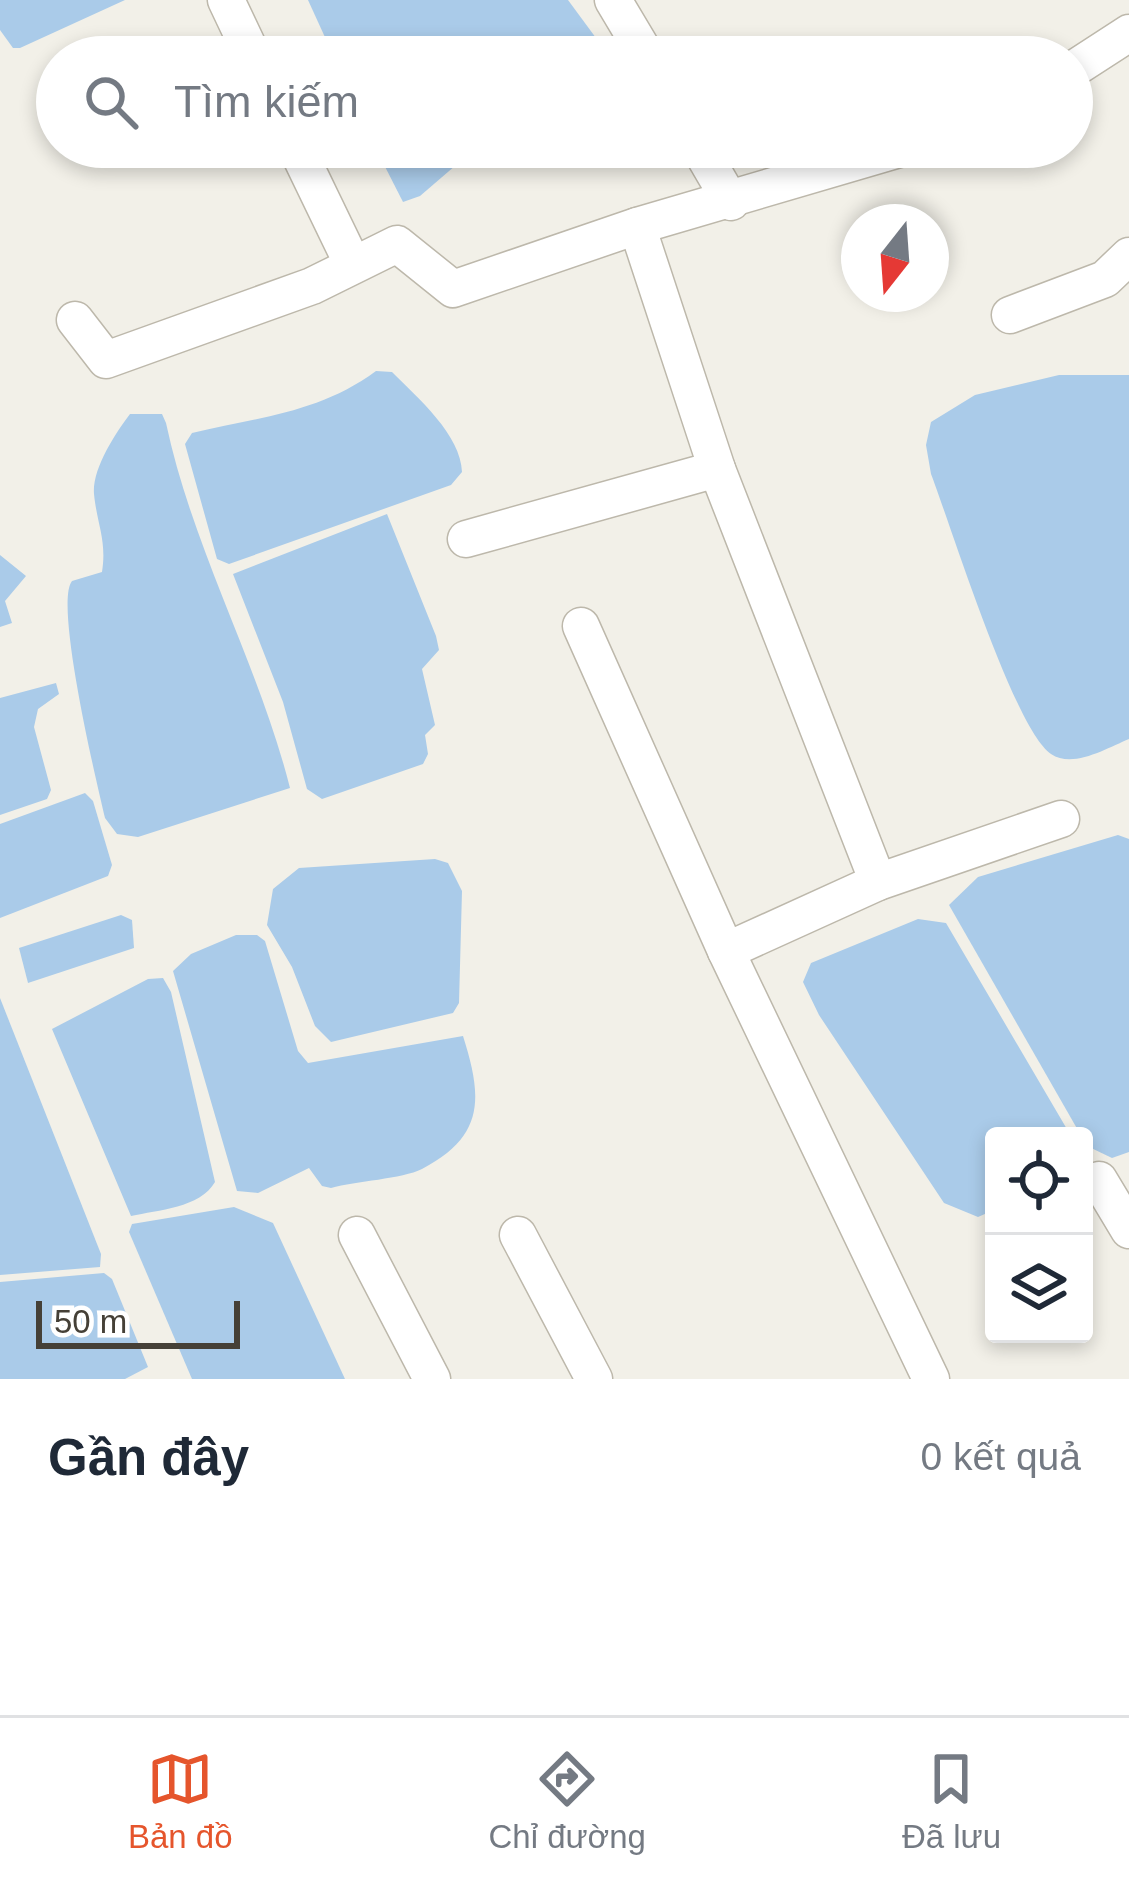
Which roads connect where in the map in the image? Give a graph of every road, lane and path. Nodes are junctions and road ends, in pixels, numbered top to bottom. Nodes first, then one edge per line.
1 (226, 0) edge
2 (613, 0) edge
3 (1129, 33) edge
4 (243, 36) edge
5 (634, 36) edge
6 (1093, 56) edge
7 (306, 168) edge
8 (711, 168) edge
9 (823, 168) edge
10 (731, 202) junction
11 (637, 226) junction
12 (1129, 256) edge
13 (353, 265) junction
14 (1010, 315) dead end
15 (75, 320) dead end
16 (717, 469) junction
17 (466, 539) dead end
18 (581, 626) dead end
19 (1060, 818) dead end
20 (878, 882) junction
21 (727, 951) junction
22 (1100, 1180) dead end
23 (1129, 1230) edge
24 (357, 1235) dead end
25 (518, 1235) dead end
26 (432, 1379) edge
27 (594, 1379) edge
28 (931, 1379) edge

1 - 4 street
2 - 5 street
3 - 6 street
7 - 13 street
8 - 10 street
9 - 10 street
10 - 11 street
11 - 13 street
11 - 16 street
12 - 14 street
13 - 15 street
16 - 17 street
16 - 20 street
18 - 21 street
19 - 20 street
20 - 21 street
21 - 28 street
22 - 23 street
24 - 26 street
25 - 27 street

